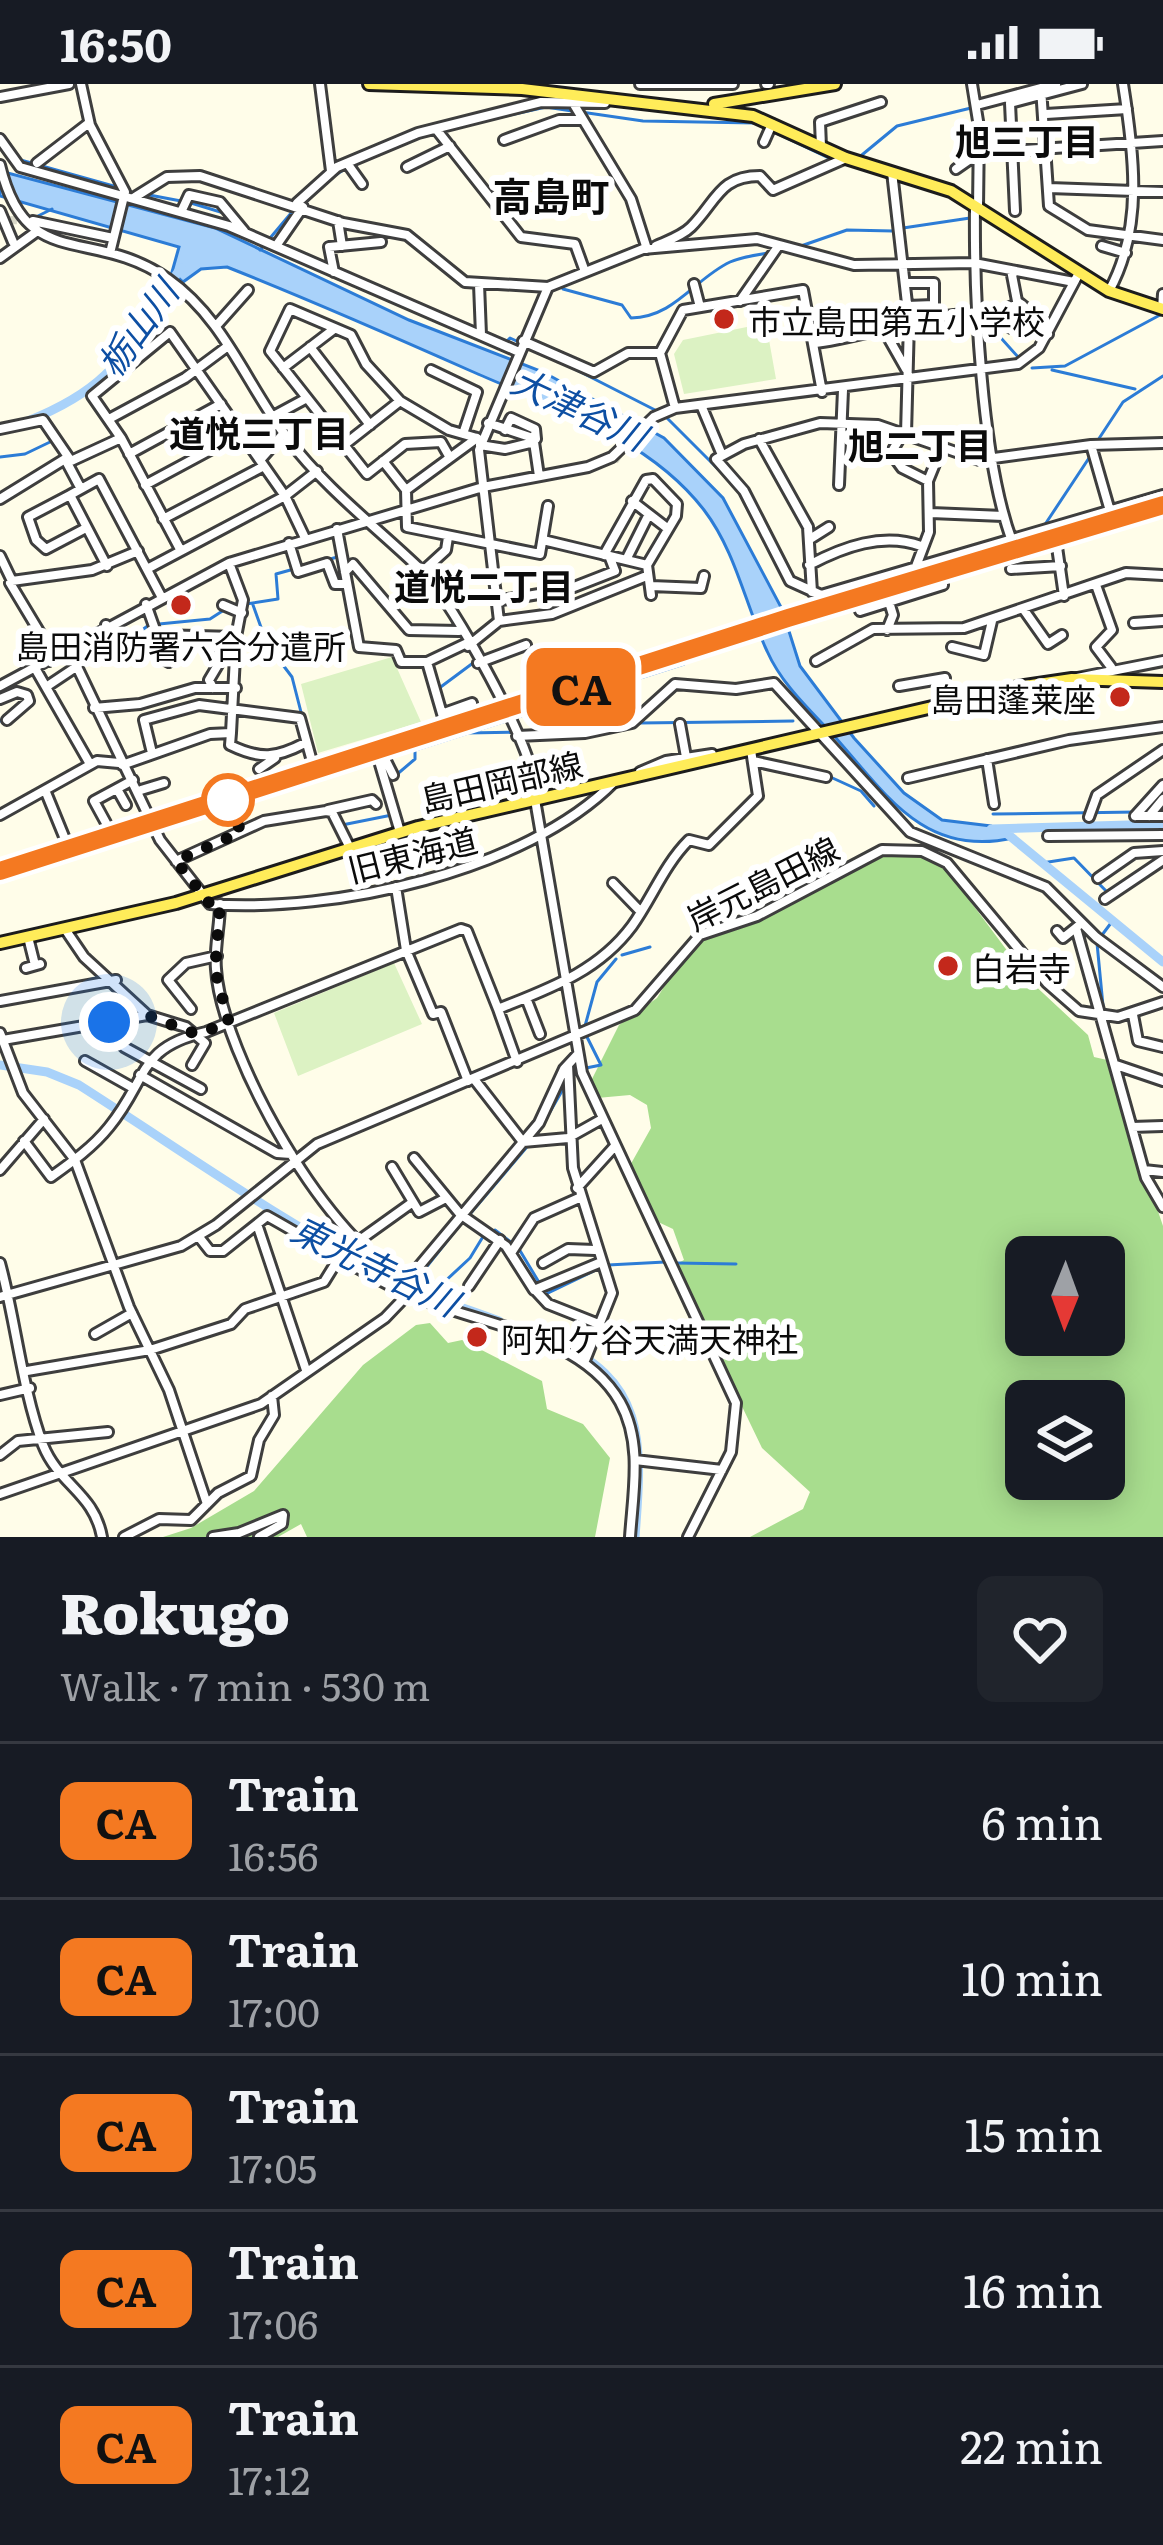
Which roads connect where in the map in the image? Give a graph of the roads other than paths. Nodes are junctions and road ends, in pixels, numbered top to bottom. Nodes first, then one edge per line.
1 (69, 84) edge
2 (80, 84) edge
3 (320, 84) edge
4 (369, 84) edge
5 (640, 84) edge
6 (733, 84) edge
7 (835, 84) edge
8 (972, 84) edge
9 (1056, 84) edge
10 (1082, 84) edge
11 (1124, 84) edge
12 (1042, 91) junction
13 (0, 98) edge
14 (630, 100) junction
15 (881, 102) dead end
16 (573, 104) junction
17 (976, 105) junction
18 (706, 106) junction
19 (1127, 109) junction
20 (1046, 115) junction
21 (580, 120) junction
22 (89, 123) junction
23 (772, 124) junction
24 (436, 129) junction
25 (0, 140) edge
26 (504, 140) dead end
27 (1163, 141) edge
28 (764, 142) dead end
29 (1133, 143) junction
30 (450, 146) junction
31 (821, 149) junction
32 (1049, 149) junction
33 (1013, 151) junction
34 (979, 154) junction
35 (846, 158) junction
36 (37, 163) dead end
37 (347, 163) junction
38 (0, 165) edge
39 (407, 167) dead end
40 (956, 169) dead end
41 (331, 172) junction
42 (892, 172) junction
43 (362, 184) dead end
44 (1049, 188) junction
45 (1132, 191) junction
46 (1163, 192) edge
47 (130, 196) junction
48 (300, 205) junction
49 (976, 207) junction
50 (182, 210) junction
51 (1015, 211) dead end
52 (7, 216) edge
53 (33, 221) tunnel mouth
54 (338, 221) junction
55 (36, 232) junction
56 (245, 233) junction
57 (114, 236) junction
58 (1130, 238) junction
59 (1163, 241) edge
60 (13, 242) dead end
61 (381, 242) dead end
62 (779, 245) junction
63 (276, 246) junction
64 (341, 246) junction
65 (1102, 246) dead end
66 (111, 249) junction
67 (649, 249) junction
68 (1126, 253) junction
69 (0, 258) edge
70 (974, 263) junction
71 (903, 265) junction
72 (584, 268) junction
73 (1011, 270) junction
74 (334, 272) junction
75 (1077, 278) junction
76 (905, 283) junction
77 (479, 284) junction
78 (694, 284) dead end
79 (548, 287) junction
80 (248, 290) dead end
81 (1109, 291) junction
82 (1163, 294) edge
83 (740, 301) junction
84 (1019, 304) junction
85 (907, 306) junction
86 (700, 307) junction
87 (1163, 309) edge
88 (979, 316) junction
89 (216, 326) junction
90 (909, 326) junction
91 (335, 328) junction
92 (1011, 328) dead end
93 (885, 332) junction
94 (1048, 334) junction
95 (484, 338) junction
96 (524, 341) junction
97 (815, 343) junction
98 (228, 346) junction
99 (310, 347) junction
100 (518, 353) junction
101 (660, 353) junction
102 (283, 368) junction
103 (196, 369) junction
104 (431, 370) dead end
105 (907, 370) junction
106 (983, 372) junction
107 (906, 382) junction
108 (843, 390) junction
109 (822, 392) junction
110 (307, 398) junction
111 (400, 401) junction
112 (221, 404) junction
113 (701, 405) junction
114 (675, 408) junction
115 (274, 417) junction
116 (109, 419) junction
117 (843, 423) junction
118 (370, 424) junction
119 (0, 429) edge
120 (505, 430) dead end
121 (904, 433) junction
122 (242, 434) junction
123 (284, 434) junction
124 (463, 434) junction
125 (483, 435) junction
126 (121, 438) junction
127 (759, 439) junction
128 (1163, 443) edge
129 (344, 445) junction
130 (1091, 445) junction
131 (941, 449) junction
132 (129, 454) junction
133 (722, 455) junction
134 (449, 456) junction
135 (994, 459) junction
136 (65, 460) junction
137 (383, 461) junction
138 (262, 463) junction
139 (317, 471) junction
140 (539, 476) junction
141 (928, 482) junction
142 (145, 485) junction
143 (839, 485) dead end
144 (482, 487) junction
145 (81, 489) junction
146 (406, 490) junction
147 (70, 495) junction
148 (1163, 495) edge
149 (285, 496) junction
150 (0, 499) edge
151 (632, 501) junction
152 (548, 506) dead end
153 (407, 510) junction
154 (1110, 511) junction
155 (931, 513) junction
156 (649, 514) junction
157 (1003, 516) junction
158 (163, 519) junction
159 (366, 522) junction
160 (86, 527) junction
161 (829, 527) dead end
162 (667, 528) junction
163 (337, 530) junction
164 (448, 537) junction
165 (305, 538) junction
166 (810, 538) junction
167 (543, 540) junction
168 (1012, 541) junction
169 (289, 543) junction
170 (488, 543) junction
171 (921, 546) junction
172 (1057, 547) dead end
173 (138, 551) junction
174 (181, 551) junction
175 (607, 555) junction
176 (0, 556) edge
177 (626, 560) junction
178 (229, 563) junction
179 (647, 565) junction
180 (809, 565) junction
181 (106, 566) junction
182 (1060, 566) junction
183 (147, 569) junction
184 (914, 569) junction
185 (1011, 569) dead end
186 (422, 572) junction
187 (1163, 575) edge
188 (704, 576) dead end
189 (344, 578) junction
190 (10, 584) dead end
191 (943, 585) dead end
192 (1096, 585) junction
193 (649, 586) junction
194 (574, 587) dead end
195 (551, 592) dead end
196 (813, 594) junction
197 (161, 596) junction
198 (1064, 596) junction
199 (496, 601) junction
200 (890, 602) junction
201 (146, 604) junction
202 (226, 607) dead end
203 (1024, 610) junction
204 (860, 611) dead end
205 (242, 613) junction
206 (993, 619) junction
207 (499, 621) junction
208 (1163, 621) edge
209 (1134, 623) dead end
210 (106, 625) junction
211 (887, 630) junction
212 (459, 631) junction
213 (1062, 634) dead end
214 (236, 637) junction
215 (467, 644) junction
216 (526, 645) dead end
217 (213, 646) dead end
218 (952, 647) dead end
219 (232, 649) junction
220 (69, 650) junction
221 (50, 661) junction
222 (1163, 661) edge
223 (170, 662) dead end
224 (427, 662) junction
225 (816, 662) dead end
226 (478, 663) junction
227 (76, 667) junction
228 (1111, 667) junction
229 (35, 668) junction
230 (946, 678) dead end
231 (1072, 680) junction
232 (1163, 682) edge
233 (0, 686) edge
234 (899, 686) dead end
235 (46, 688) junction
236 (213, 688) junction
237 (236, 688) junction
238 (0, 699) edge
239 (472, 703) dead end
240 (94, 708) junction
241 (234, 708) junction
242 (444, 712) junction
243 (8, 720) dead end
244 (680, 724) dead end
245 (514, 728) junction
246 (1163, 728) edge
247 (819, 732) junction
248 (231, 733) junction
249 (305, 742) junction
250 (1163, 750) edge
251 (152, 753) junction
252 (730, 753) junction
253 (752, 754) junction
254 (277, 757) junction
255 (686, 757) junction
256 (987, 759) junction
257 (89, 764) junction
258 (121, 764) junction
259 (259, 769) dead end
260 (393, 775) dead end
261 (634, 776) junction
262 (826, 777) dead end
263 (908, 778) dead end
264 (134, 780) junction
265 (615, 781) junction
266 (164, 783) dead end
267 (1163, 785) edge
268 (117, 789) junction
269 (45, 790) junction
270 (140, 790) junction
271 (1163, 799) edge
272 (534, 800) junction
273 (376, 804) dead end
274 (994, 804) dead end
275 (126, 806) dead end
276 (326, 811) junction
277 (0, 814) edge
278 (1148, 816) junction
279 (1163, 816) edge
280 (1089, 817) dead end
281 (106, 823) dead end
282 (418, 827) junction
283 (400, 832) junction
284 (539, 833) junction
285 (1163, 835) edge
286 (1048, 836) dead end
287 (65, 839) dead end
288 (350, 846) junction
289 (954, 850) junction
290 (434, 855) dead end
291 (1163, 855) edge
292 (176, 861) junction
293 (947, 863) junction
294 (1098, 878) dead end
295 (613, 884) dead end
296 (396, 886) junction
297 (203, 895) junction
298 (1106, 899) dead end
299 (220, 904) junction
300 (641, 912) junction
301 (1081, 924) junction
302 (64, 928) junction
303 (1057, 931) dead end
304 (28, 937) junction
305 (0, 943) edge
306 (406, 950) junction
307 (217, 956) junction
308 (34, 966) dead end
309 (116, 980) junction
310 (565, 982) junction
311 (1163, 987) edge
312 (526, 998) junction
313 (0, 1001) edge
314 (1163, 1001) edge
315 (191, 1009) dead end
316 (498, 1009) junction
317 (147, 1015) junction
318 (1133, 1015) junction
319 (1101, 1018) junction
320 (229, 1023) junction
321 (196, 1034) junction
322 (540, 1034) dead end
323 (1, 1036) edge
324 (574, 1037) junction
325 (124, 1047) dead end
326 (1163, 1047) edge
327 (577, 1055) junction
328 (85, 1061) dead end
329 (150, 1061) junction
330 (517, 1061) junction
331 (568, 1064) junction
332 (1114, 1064) junction
333 (192, 1065) dead end
334 (140, 1075) junction
335 (471, 1080) junction
336 (1163, 1081) edge
337 (133, 1088) junction
338 (201, 1089) dead end
339 (44, 1119) junction
340 (602, 1120) junction
341 (1132, 1126) junction
342 (1163, 1126) edge
343 (568, 1138) junction
344 (24, 1141) junction
345 (523, 1142) junction
346 (615, 1146) junction
347 (292, 1156) junction
348 (414, 1158) dead end
349 (75, 1160) junction
350 (392, 1166) dead end
351 (0, 1170) edge
352 (1144, 1170) junction
353 (1163, 1172) edge
354 (577, 1187) junction
355 (446, 1198) junction
356 (579, 1198) junction
357 (413, 1202) junction
358 (1163, 1207) edge
359 (460, 1214) junction
360 (257, 1224) junction
361 (199, 1237) junction
362 (500, 1240) junction
363 (357, 1242) junction
364 (595, 1250) junction
365 (512, 1253) junction
366 (0, 1263) edge
367 (543, 1263) dead end
368 (599, 1263) junction
369 (115, 1264) junction
370 (410, 1279) junction
371 (469, 1286) dead end
372 (536, 1291) junction
373 (405, 1293) junction
374 (4, 1295) edge
375 (282, 1296) junction
376 (132, 1312) junction
377 (601, 1325) junction
378 (95, 1334) dead end
379 (151, 1350) junction
380 (587, 1360) junction
381 (306, 1370) junction
382 (27, 1372) junction
383 (30, 1388) junction
384 (0, 1395) edge
385 (272, 1396) junction
386 (182, 1431) junction
387 (108, 1432) dead end
388 (42, 1438) junction
389 (0, 1456) edge
390 (640, 1460) junction
391 (722, 1470) junction
392 (58, 1473) junction
393 (0, 1494) edge
394 (207, 1504) junction
395 (102, 1537) edge
396 (124, 1537) edge
397 (213, 1537) edge
398 (259, 1537) edge
399 (630, 1537) edge
400 (688, 1537) edge

1 - 13 street
2 - 22 street
3 - 41 street
4 - 14 main road
5 - 6 street
7 - 18 main road
8 - 17 street
9 - 12 street
10 - 12 street
11 - 19 street
12 - 17 street
12 - 20 street
12 - 33 street
14 - 16 street
14 - 18 main road
15 - 31 street
16 - 21 street
16 - 24 street
17 - 34 street
18 - 23 main road
19 - 20 street
19 - 29 street
20 - 32 street
21 - 26 street
21 - 67 street
22 - 36 street
22 - 47 street
23 - 28 street
23 - 31 main road
24 - 30 street
24 - 37 street
25 - 47 street
27 - 29 street
29 - 32 street
29 - 45 street
30 - 39 street
30 - 72 street
31 - 35 main road
32 - 33 street
32 - 44 street
33 - 34 street
33 - 51 street
34 - 40 street
34 - 49 street
35 - 42 main road
35 - 67 street
37 - 41 street
37 - 43 street
38 - 52 street
41 - 48 street
42 - 49 main road
42 - 71 street
44 - 45 street
44 - 58 street
45 - 46 street
45 - 58 street
47 - 48 street
47 - 50 street
47 - 57 street
48 - 54 street
48 - 63 street
49 - 70 street
49 - 75 main road
50 - 56 street
50 - 56 street
52 - 55 street
52 - 60 street
53 - 57 street
54 - 64 street
54 - 77 street
55 - 66 street
55 - 69 street
56 - 63 street
57 - 66 street
58 - 59 street
58 - 68 street
61 - 64 street
62 - 67 street
62 - 71 street
62 - 83 street
63 - 74 street
64 - 74 street
65 - 68 street
66 - 89 street
67 - 72 street
68 - 81 street
70 - 71 street
70 - 73 street
70 - 88 street
71 - 76 street
72 - 79 street
73 - 75 street
73 - 84 street
74 - 95 street
75 - 81 main road
75 - 94 street
76 - 85 street
76 - 85 street
77 - 79 street
77 - 95 street
78 - 86 street
79 - 96 street
80 - 89 street
81 - 87 main road
82 - 87 street
83 - 86 street
83 - 97 street
84 - 92 street
84 - 94 street
85 - 90 street
86 - 101 street
88 - 90 street
88 - 106 street
89 - 98 street
90 - 93 street
90 - 105 street
91 - 99 street
91 - 102 street
91 - 111 street
93 - 97 street
93 - 105 street
94 - 106 street
95 - 100 street
96 - 100 street
96 - 101 street
97 - 109 street
98 - 103 street
98 - 115 street
99 - 102 street
99 - 118 street
100 - 125 street
101 - 114 street
102 - 110 street
103 - 112 street
103 - 116 street
103 - 116 street
104 - 124 street
105 - 107 street
106 - 107 street
106 - 135 street
107 - 108 street
107 - 121 street
108 - 109 street
108 - 117 street
109 - 113 street
110 - 115 street
110 - 129 street
111 - 118 street
111 - 124 street
112 - 122 street
112 - 132 street
113 - 114 street
113 - 133 street
114 - 140 street
115 - 122 street
115 - 123 street
116 - 126 street
117 - 121 street
117 - 127 street
117 - 143 street
118 - 129 street
119 - 136 street
120 - 125 street
121 - 131 street
121 - 141 street
122 - 138 street
122 - 142 street
123 - 138 street
123 - 139 street
124 - 125 street
125 - 134 street
125 - 140 street
125 - 144 street
126 - 132 street
126 - 136 street
127 - 133 street
127 - 166 street
128 - 130 street
129 - 137 street
130 - 135 street
130 - 154 street
131 - 135 street
131 - 141 street
132 - 142 street
133 - 196 street
134 - 137 street
134 - 146 street
135 - 157 street
136 - 145 street
136 - 150 street
137 - 146 street
138 - 149 street
138 - 158 street
139 - 149 street
139 - 159 street
140 - 144 street
141 - 155 street
142 - 158 street
144 - 153 street
144 - 170 street
145 - 147 street
145 - 173 street
146 - 153 street
147 - 160 street
147 - 160 street
148 - 154 street
149 - 165 street
149 - 174 street
151 - 156 street
151 - 162 street
151 - 175 street
152 - 167 street
153 - 159 street
153 - 164 street
154 - 168 street
155 - 157 street
155 - 171 street
156 - 162 street
156 - 177 street
157 - 168 street
158 - 174 street
159 - 163 street
159 - 186 street
160 - 181 street
161 - 166 street
162 - 179 street
163 - 165 street
163 - 189 street
164 - 170 street
164 - 186 street
165 - 169 street
166 - 180 street
167 - 170 street
167 - 175 street
168 - 184 street
169 - 178 street
169 - 189 street
170 - 199 street
171 - 180 street
171 - 184 street
172 - 182 street
173 - 181 street
173 - 183 street
174 - 183 street
175 - 177 street
175 - 194 street
176 - 181 street
177 - 179 street
178 - 197 street
178 - 205 street
179 - 193 street
180 - 196 street
182 - 185 street
182 - 198 street
183 - 197 street
184 - 196 street
186 - 212 street
187 - 192 street
188 - 193 street
189 - 212 street
189 - 224 street
190 - 221 street
191 - 200 street
192 - 198 street
192 - 228 street
193 - 207 street
195 - 199 street
197 - 201 street
198 - 203 street
199 - 207 street
200 - 204 street
200 - 211 street
201 - 210 street
201 - 214 street
202 - 205 street
203 - 206 street
203 - 213 street
205 - 214 street
206 - 211 street
206 - 218 street
207 - 215 street
208 - 209 street
210 - 220 street
210 - 223 street
211 - 225 street
212 - 215 street
214 - 219 street
215 - 224 street
215 - 226 street
216 - 226 street
217 - 219 street
219 - 236 street
219 - 237 street
220 - 221 street
220 - 227 street
221 - 229 street
222 - 228 street
224 - 242 street
226 - 245 street
227 - 235 street
227 - 240 street
228 - 231 street
229 - 233 street
229 - 235 street
230 - 234 street
231 - 232 main road, 島田岡部線
231 - 247 main road, 島田岡部線
235 - 257 street
236 - 237 street
236 - 240 street
237 - 241 street
238 - 243 street
239 - 242 street
240 - 258 street
241 - 248 street
241 - 249 street
241 - 251 street
242 - 249 street
244 - 255 street
245 - 247 street
245 - 272 street
246 - 256 street
247 - 253 main road, 島田岡部線
247 - 289 street
248 - 251 street
248 - 254 street
249 - 254 street
250 - 280 street
251 - 258 street
252 - 253 main road, 島田岡部線
252 - 255 street
252 - 261 main road, 島田岡部線
253 - 262 street
253 - 300 street
254 - 259 street
255 - 261 street
256 - 263 street
256 - 274 street
257 - 258 street
257 - 269 street
258 - 264 street
260 - 283 street
261 - 265 main road, 島田岡部線
264 - 268 street
264 - 270 street
265 - 272 main road, 島田岡部線
265 - 284 street, 旧東海道
266 - 270 street
267 - 278 street
268 - 275 street
268 - 281 street
269 - 277 street
269 - 287 street
270 - 292 street
271 - 278 street
272 - 282 main road, 島田岡部線
272 - 284 street
273 - 276 street
276 - 288 street
276 - 292 street
278 - 279 street
282 - 283 main road, 島田岡部線
282 - 290 street
283 - 288 main road, 島田岡部線
284 - 296 street, 旧東海道
284 - 310 street
285 - 286 street
288 - 297 main road, 島田岡部線
289 - 293 street
289 - 301 street
291 - 294 street
291 - 298 street
292 - 297 street
293 - 319 street
293 - 324 street, 岸元島田線
295 - 300 street
296 - 299 street, 旧東海道
296 - 306 street
297 - 299 street
297 - 302 main road, 島田岡部線
299 - 307 street
300 - 310 street
301 - 303 street
301 - 311 street
301 - 319 street
302 - 304 main road, 島田岡部線
302 - 309 street
304 - 305 main road, 島田岡部線
304 - 308 street
306 - 316 street
306 - 320 street
306 - 335 street
307 - 315 street
307 - 320 street
309 - 313 street
309 - 317 street
310 - 312 street
310 - 324 street
312 - 316 street
312 - 322 street
314 - 318 street
316 - 330 street
317 - 321 street
317 - 323 street
318 - 319 street
318 - 326 street
319 - 332 street
320 - 321 street
320 - 347 street
321 - 329 street
321 - 333 street
323 - 339 street
324 - 327 street
324 - 330 street, 岸元島田線
325 - 329 street
327 - 331 street
327 - 340 street
328 - 337 street
329 - 334 street
329 - 338 street
330 - 335 street, 岸元島田線
331 - 343 street
331 - 345 street
332 - 336 street
332 - 341 street
334 - 337 street
334 - 347 street
335 - 345 street
335 - 347 street, 岸元島田線
337 - 349 street
339 - 344 street
339 - 349 street
340 - 343 street
340 - 346 street
341 - 342 street
341 - 352 street
343 - 345 street
343 - 354 street
344 - 349 street
344 - 351 street
345 - 359 street
346 - 354 street
346 - 391 street
347 - 361 street, 岸元島田線
347 - 363 street
348 - 355 street
349 - 369 street
350 - 357 street
352 - 353 street
352 - 358 street
354 - 356 street
355 - 357 street
355 - 359 street
356 - 364 street
356 - 365 street
357 - 363 street
359 - 362 street
359 - 370 street
360 - 361 street
360 - 373 street
360 - 375 street
361 - 369 street
362 - 365 street
362 - 371 street
363 - 370 street
364 - 367 street
364 - 368 street
365 - 372 street
366 - 374 street
368 - 372 street
368 - 377 street
369 - 374 street
369 - 376 street
370 - 373 street
372 - 377 street
373 - 375 street
373 - 380 street
373 - 381 street
374 - 382 street
375 - 379 street
375 - 381 street
376 - 378 street
376 - 379 street
377 - 380 street
379 - 382 street
379 - 386 street
380 - 390 street
381 - 385 street
382 - 383 street
383 - 384 street
383 - 388 street
385 - 386 street
385 - 394 street
386 - 392 street
386 - 394 street
387 - 388 street
388 - 389 street
388 - 392 street
390 - 391 street
390 - 399 street
391 - 400 street
392 - 393 street
392 - 395 street
394 - 396 street
397 - 398 street

